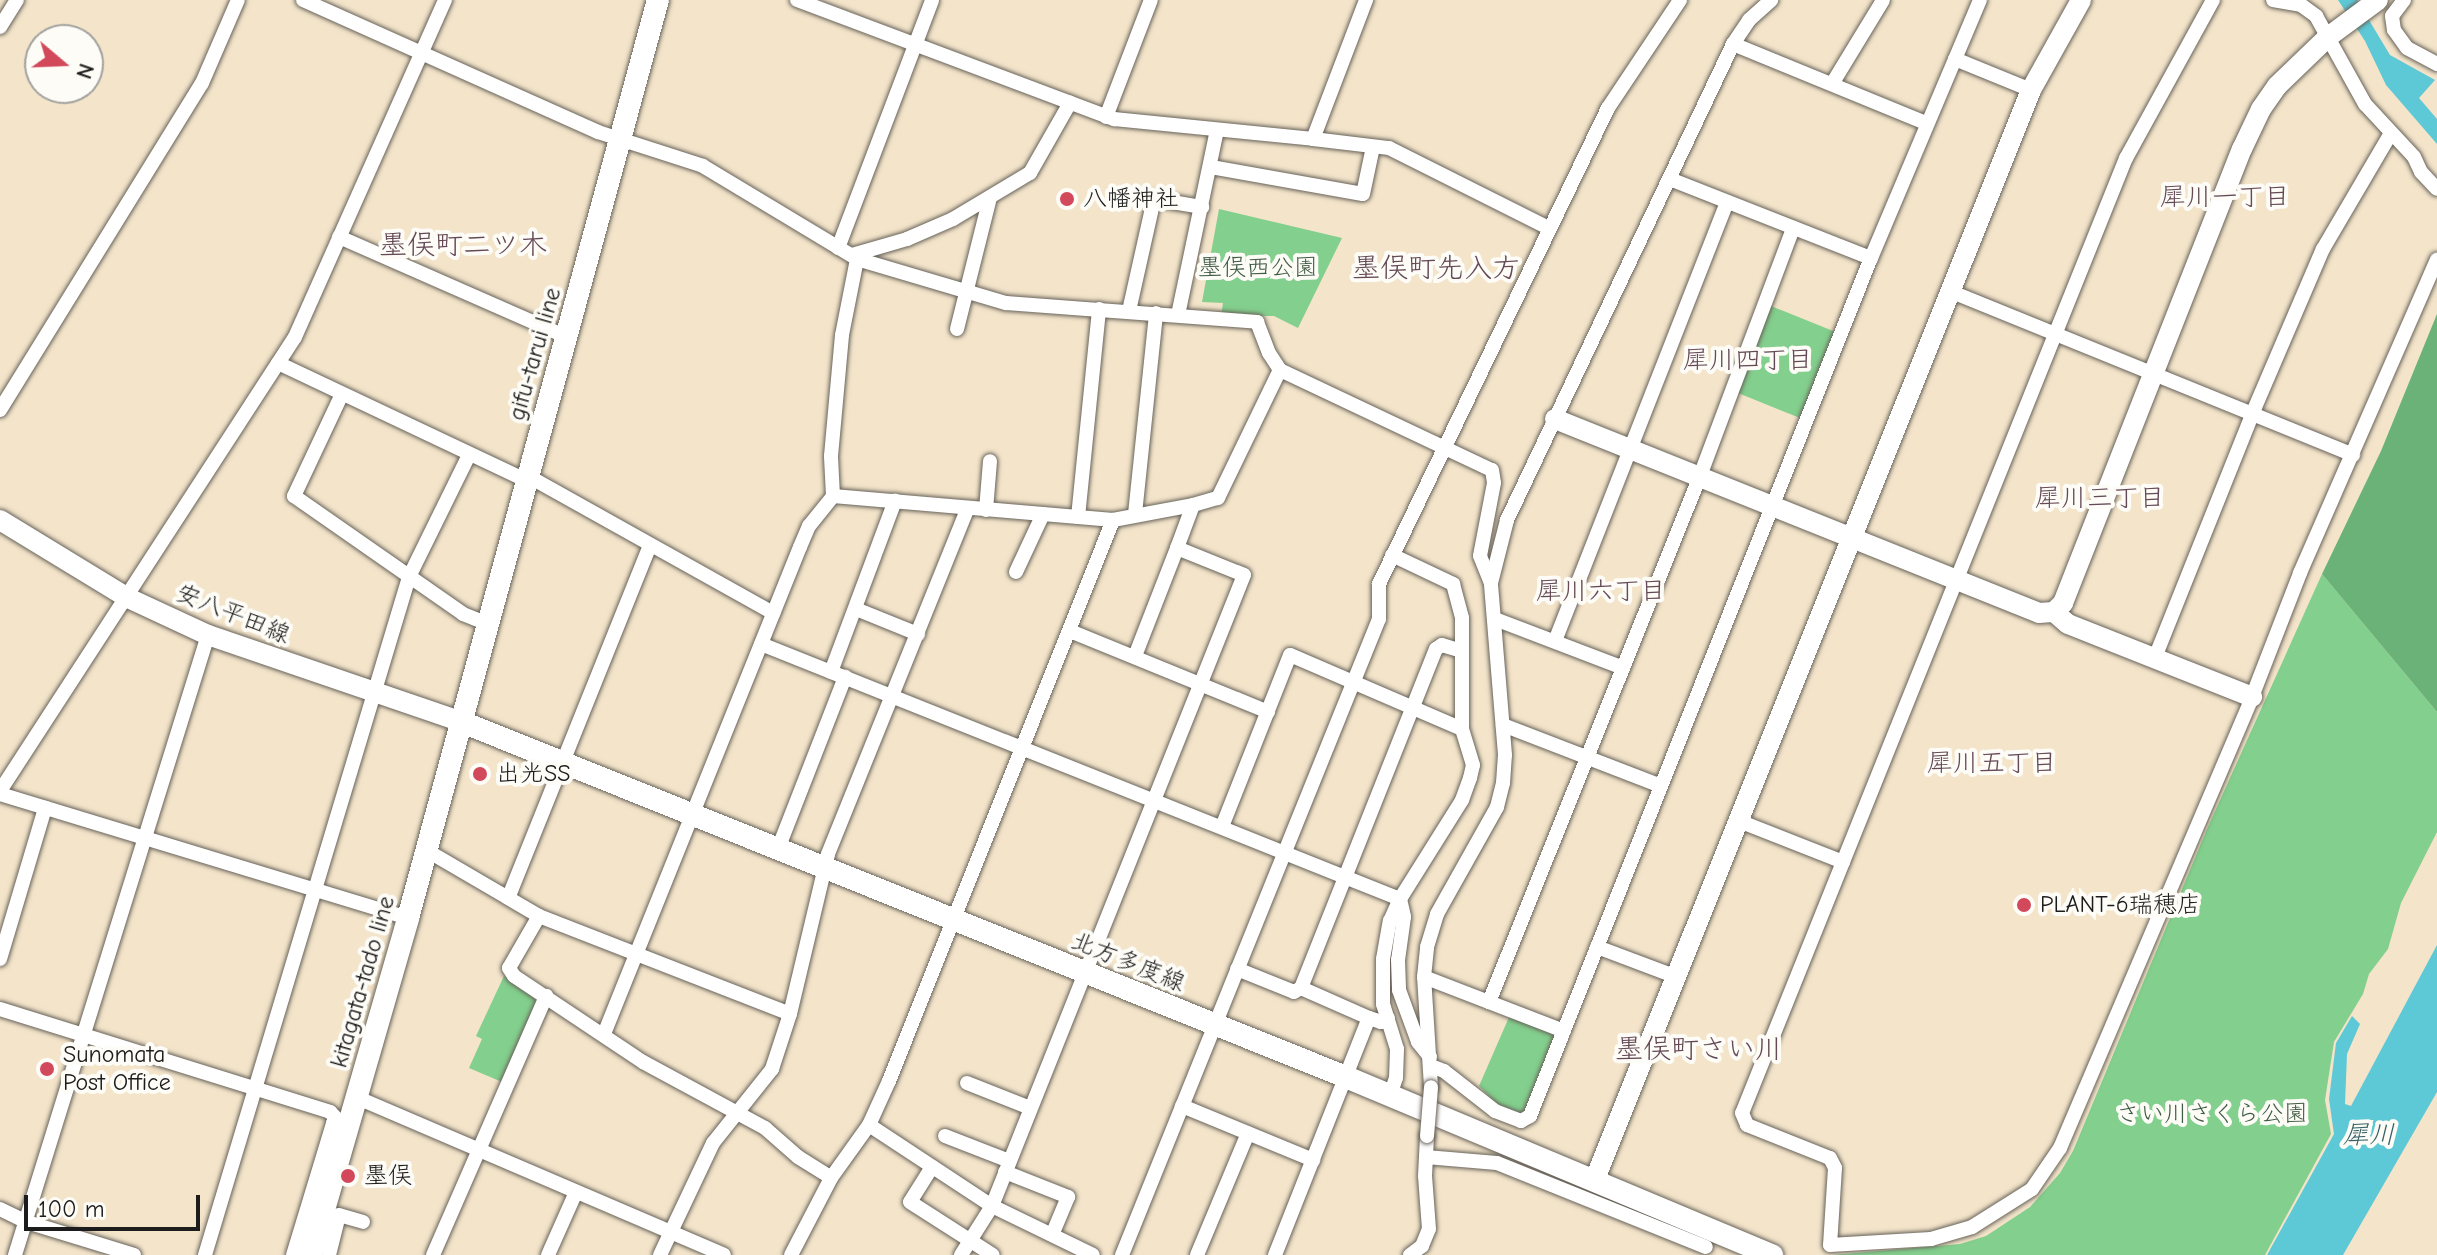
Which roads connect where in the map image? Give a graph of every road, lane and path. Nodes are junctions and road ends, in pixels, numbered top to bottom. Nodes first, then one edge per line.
1 (17, 0) edge
2 (238, 0) edge
3 (303, 0) edge
4 (445, 0) edge
5 (658, 0) edge
6 (797, 0) edge
7 (932, 0) edge
8 (1151, 0) edge
9 (1366, 0) edge
10 (1680, 0) edge
11 (1771, 0) edge
12 (1883, 0) edge
13 (1980, 0) edge
14 (2081, 0) edge
15 (2213, 0) edge
16 (2273, 0) edge
17 (2404, 0) edge
18 (2374, 4) edge
19 (0, 27) edge
20 (2332, 34) junction
21 (915, 44) junction
22 (1733, 44) junction
23 (422, 53) junction
24 (1955, 59) junction
25 (2437, 64) edge
26 (1832, 84) junction
27 (2031, 90) junction
28 (1070, 103) junction
29 (1106, 117) junction
30 (1926, 123) junction
31 (1217, 130) junction
32 (2391, 133) junction
33 (621, 139) junction
34 (1313, 139) junction
35 (1373, 147) junction
36 (1211, 167) junction
37 (1670, 179) junction
38 (2437, 189) edge
39 (990, 198) junction
40 (1727, 202) junction
41 (1202, 207) junction
42 (1549, 228) junction
43 (1793, 228) junction
44 (339, 237) junction
45 (849, 254) junction
46 (1871, 258) junction
47 (2437, 260) edge
48 (1952, 292) junction
49 (966, 293) junction
50 (1099, 309) junction
51 (1129, 311) junction
52 (1156, 313) junction
53 (1178, 315) junction
54 (957, 329) dead end
55 (2056, 333) junction
56 (567, 337) junction
57 (278, 363) junction
58 (1280, 370) junction
59 (2154, 372) junction
60 (342, 394) junction
61 (0, 410) edge
62 (2253, 412) junction
63 (1555, 419) junction
64 (1442, 448) junction
65 (1629, 448) junction
66 (469, 455) junction
67 (2353, 455) junction
68 (990, 461) dead end
69 (1700, 476) junction
70 (527, 478) junction
71 (833, 496) junction
72 (895, 501) junction
73 (1193, 505) junction
74 (1775, 506) junction
75 (968, 508) junction
76 (986, 510) junction
77 (1043, 514) junction
78 (1135, 514) junction
79 (1078, 517) junction
80 (0, 520) edge
81 (1113, 520) junction
82 (1853, 538) junction
83 (650, 545) junction
84 (1177, 548) junction
85 (1392, 555) junction
86 (1016, 572) dead end
87 (409, 577) junction
88 (1956, 579) junction
89 (1491, 583) junction
90 (126, 597) junction
91 (856, 609) junction
92 (2054, 612) junction
93 (773, 613) junction
94 (1495, 619) junction
95 (488, 624) junction
96 (1070, 631) junction
97 (918, 634) junction
98 (208, 635) junction
99 (1555, 641) junction
100 (761, 644) junction
101 (1462, 651) junction
102 (1135, 656) junction
103 (2154, 660) junction
104 (1623, 668) junction
105 (838, 675) junction
106 (1354, 681) junction
107 (1199, 685) junction
108 (373, 694) junction
109 (892, 697) junction
110 (2252, 697) junction
111 (1413, 707) junction
112 (1268, 712) junction
113 (462, 722) junction
114 (1503, 725) junction
115 (1462, 729) junction
116 (1022, 748) junction
117 (1587, 757) junction
118 (561, 762) junction
119 (1661, 786) junction
120 (0, 792) edge
121 (1153, 800) junction
122 (45, 808) junction
123 (691, 814) junction
124 (1739, 821) junction
125 (1222, 827) junction
126 (145, 838) junction
127 (778, 849) junction
128 (426, 850) junction
129 (1285, 851) junction
130 (1843, 862) junction
131 (824, 868) junction
132 (1346, 877) junction
133 (314, 890) junction
134 (509, 896) junction
135 (1400, 899) junction
136 (539, 916) junction
137 (408, 918) junction
138 (953, 919) junction
139 (1597, 947) junction
140 (636, 955) junction
141 (0, 959) edge
142 (1237, 969) junction
143 (1085, 972) junction
144 (1424, 977) junction
145 (1677, 977) junction
146 (1301, 988) junction
147 (546, 996) junction
148 (1489, 1002) junction
149 (0, 1009) edge
150 (790, 1014) junction
151 (1369, 1018) junction
152 (1388, 1018) junction
153 (1215, 1025) junction
154 (1564, 1031) junction
155 (604, 1034) junction
156 (83, 1035) junction
157 (1431, 1062) junction
158 (1346, 1077) junction
159 (967, 1083) dead end
160 (254, 1089) junction
161 (1390, 1096) junction
162 (358, 1098) junction
163 (1182, 1106) junction
164 (1030, 1108) junction
165 (735, 1114) junction
166 (344, 1121) junction
167 (869, 1125) junction
168 (1248, 1133) junction
169 (945, 1136) dead end
170 (479, 1148) junction
171 (1426, 1157) junction
172 (1313, 1160) junction
173 (1007, 1166) junction
174 (932, 1167) junction
175 (831, 1178) junction
176 (1595, 1179) junction
177 (576, 1192) junction
178 (992, 1206) junction
179 (0, 1209) edge
180 (27, 1222) junction
181 (363, 1222) dead end
182 (670, 1232) junction
183 (1052, 1235) junction
184 (971, 1241) junction
185 (1708, 1244) edge
186 (1089, 1254) edge
187 (15, 1255) edge
188 (134, 1255) edge
189 (205, 1255) edge
190 (293, 1255) edge
191 (311, 1255) edge
192 (329, 1255) edge
193 (433, 1255) edge
194 (548, 1255) edge
195 (660, 1255) edge
196 (724, 1255) edge
197 (791, 1255) edge
198 (961, 1255) edge
199 (993, 1255) edge
200 (1122, 1255) edge
201 (1197, 1255) edge
202 (1275, 1255) edge
203 (1410, 1255) edge
204 (1772, 1255) edge

1 - 19 street
2 - 61 street
3 - 23 street
4 - 23 street
5 - 33 main road, gifu-tarui line
6 - 21 street
7 - 21 street
8 - 29 street
9 - 34 street
10 - 42 street
11 - 22 street
12 - 26 street
13 - 24 street
14 - 27 street
15 - 55 street
16 - 20 street
17 - 25 street
18 - 20 street
20 - 32 street
20 - 59 street
21 - 28 street
21 - 45 street
22 - 26 street
22 - 37 street
23 - 33 street
23 - 44 street
24 - 27 street
24 - 30 street
26 - 30 street
27 - 48 street
28 - 29 street
28 - 39 street
29 - 31 street
30 - 46 street
31 - 34 street
31 - 36 street
32 - 38 street
32 - 62 street
33 - 45 street
33 - 56 main road, gifu-tarui line
34 - 35 street
35 - 36 street
35 - 42 street
36 - 41 street
37 - 40 street
37 - 63 street
39 - 45 street
39 - 49 street
40 - 43 street
40 - 65 street
41 - 51 street
41 - 53 street
42 - 64 street
43 - 46 street
43 - 69 street
44 - 56 street
44 - 57 street
45 - 49 street
45 - 71 street
46 - 74 street
47 - 67 street
48 - 55 street
48 - 82 street
49 - 50 street
49 - 54 street
50 - 51 street
50 - 79 street
51 - 52 street
52 - 53 street
52 - 78 street
53 - 58 street
55 - 59 street
55 - 88 street
56 - 70 main road, gifu-tarui line
57 - 60 street
57 - 90 street
58 - 64 street
58 - 73 street
59 - 62 street
59 - 92 street
60 - 66 street
60 - 87 street
62 - 67 street
62 - 103 street
63 - 65 street
63 - 89 street
64 - 85 street
64 - 89 street
65 - 69 street
65 - 99 street
66 - 70 street
66 - 87 street
67 - 110 street
68 - 76 street
69 - 74 street
69 - 104 street
70 - 83 street
70 - 95 main road, gifu-tarui line
71 - 72 street
71 - 93 street
72 - 75 street
72 - 91 street
73 - 78 street
73 - 84 street
74 - 82 street
74 - 119 street
75 - 76 street
75 - 97 street
76 - 77 street
77 - 79 street
77 - 86 street
78 - 81 street
79 - 81 street
80 - 90 street, 安八平田線
81 - 96 street
82 - 88 street
82 - 124 street
83 - 93 street
83 - 118 street
84 - 102 street
84 - 107 street
85 - 101 street
85 - 106 street
87 - 95 street
87 - 108 street
88 - 92 street
88 - 130 street
89 - 94 street
90 - 98 street, 安八平田線
90 - 120 street
91 - 97 street
91 - 105 street
92 - 103 street
93 - 100 street
94 - 99 street
94 - 114 street
95 - 113 main road, gifu-tarui line
96 - 102 street
96 - 116 street
97 - 109 street
98 - 108 street, 安八平田線
98 - 126 street
99 - 104 street
100 - 105 street
100 - 123 street
101 - 111 street
101 - 115 street
102 - 107 street
103 - 110 street
104 - 117 street
105 - 109 street
105 - 127 street
106 - 111 street
106 - 112 street
106 - 129 street
107 - 112 street
107 - 121 street
108 - 113 street, 安八平田線
108 - 133 street
109 - 116 street
109 - 131 street
110 - 130 street
111 - 115 street
111 - 132 street
112 - 125 street
113 - 118 main road, 北方多度線
113 - 128 main road, kitagata-tado line
114 - 117 street
114 - 144 street
115 - 135 street
116 - 121 street
116 - 138 street
117 - 119 street
117 - 148 street
118 - 123 main road, 北方多度線
118 - 134 street
119 - 139 street
120 - 122 street
121 - 125 street
121 - 143 street
122 - 126 street
122 - 141 street
123 - 127 main road, 北方多度線
123 - 140 street
124 - 130 street
124 - 145 street
125 - 129 street
126 - 133 street
126 - 156 street
127 - 131 main road, 北方多度線
128 - 134 street
128 - 137 main road, kitagata-tado line
129 - 132 street
129 - 142 street
131 - 138 main road, 北方多度線
131 - 150 street
132 - 135 street
132 - 146 street
133 - 137 street
133 - 160 street
134 - 136 street
135 - 152 street
135 - 157 street
136 - 140 street
136 - 147 street
137 - 162 main road, kitagata-tado line
138 - 143 main road, 北方多度線
138 - 167 street
139 - 145 street
139 - 154 street
140 - 150 street
140 - 155 street
142 - 146 street
142 - 153 street
143 - 153 main road, 北方多度線
143 - 164 street
144 - 148 street
144 - 157 street
145 - 176 street
146 - 151 street
147 - 155 street
147 - 170 street
148 - 154 street
149 - 156 street
150 - 165 street
151 - 152 street
151 - 158 street
152 - 161 street
153 - 158 main road, 北方多度線
153 - 163 street
154 - 157 street
155 - 165 street
156 - 160 street
156 - 180 street
157 - 171 street, bridge
158 - 161 main road, 北方多度線
158 - 172 street
159 - 164 street
160 - 166 street
160 - 189 street
161 - 176 main road, 北方多度線
162 - 166 main road, kitagata-tado line
162 - 170 street
163 - 168 street
163 - 200 street
164 - 173 street
165 - 175 street
165 - 182 street
166 - 190 street
166 - 191 main road, kitagata-tado line
167 - 174 street
167 - 175 street
168 - 172 street
168 - 201 street
169 - 173 street
170 - 177 street
170 - 193 street
171 - 185 street
171 - 203 street
172 - 202 street
173 - 178 street
173 - 183 street
174 - 178 street
174 - 184 street
175 - 197 street
176 - 185 main road, 北方多度線
177 - 182 street
177 - 194 street
178 - 183 street
178 - 184 street
179 - 180 street
180 - 187 street
180 - 188 street
181 - 192 street
182 - 195 street
182 - 196 street
183 - 186 street
184 - 198 street
184 - 199 street
185 - 204 main road, 北方多度線

